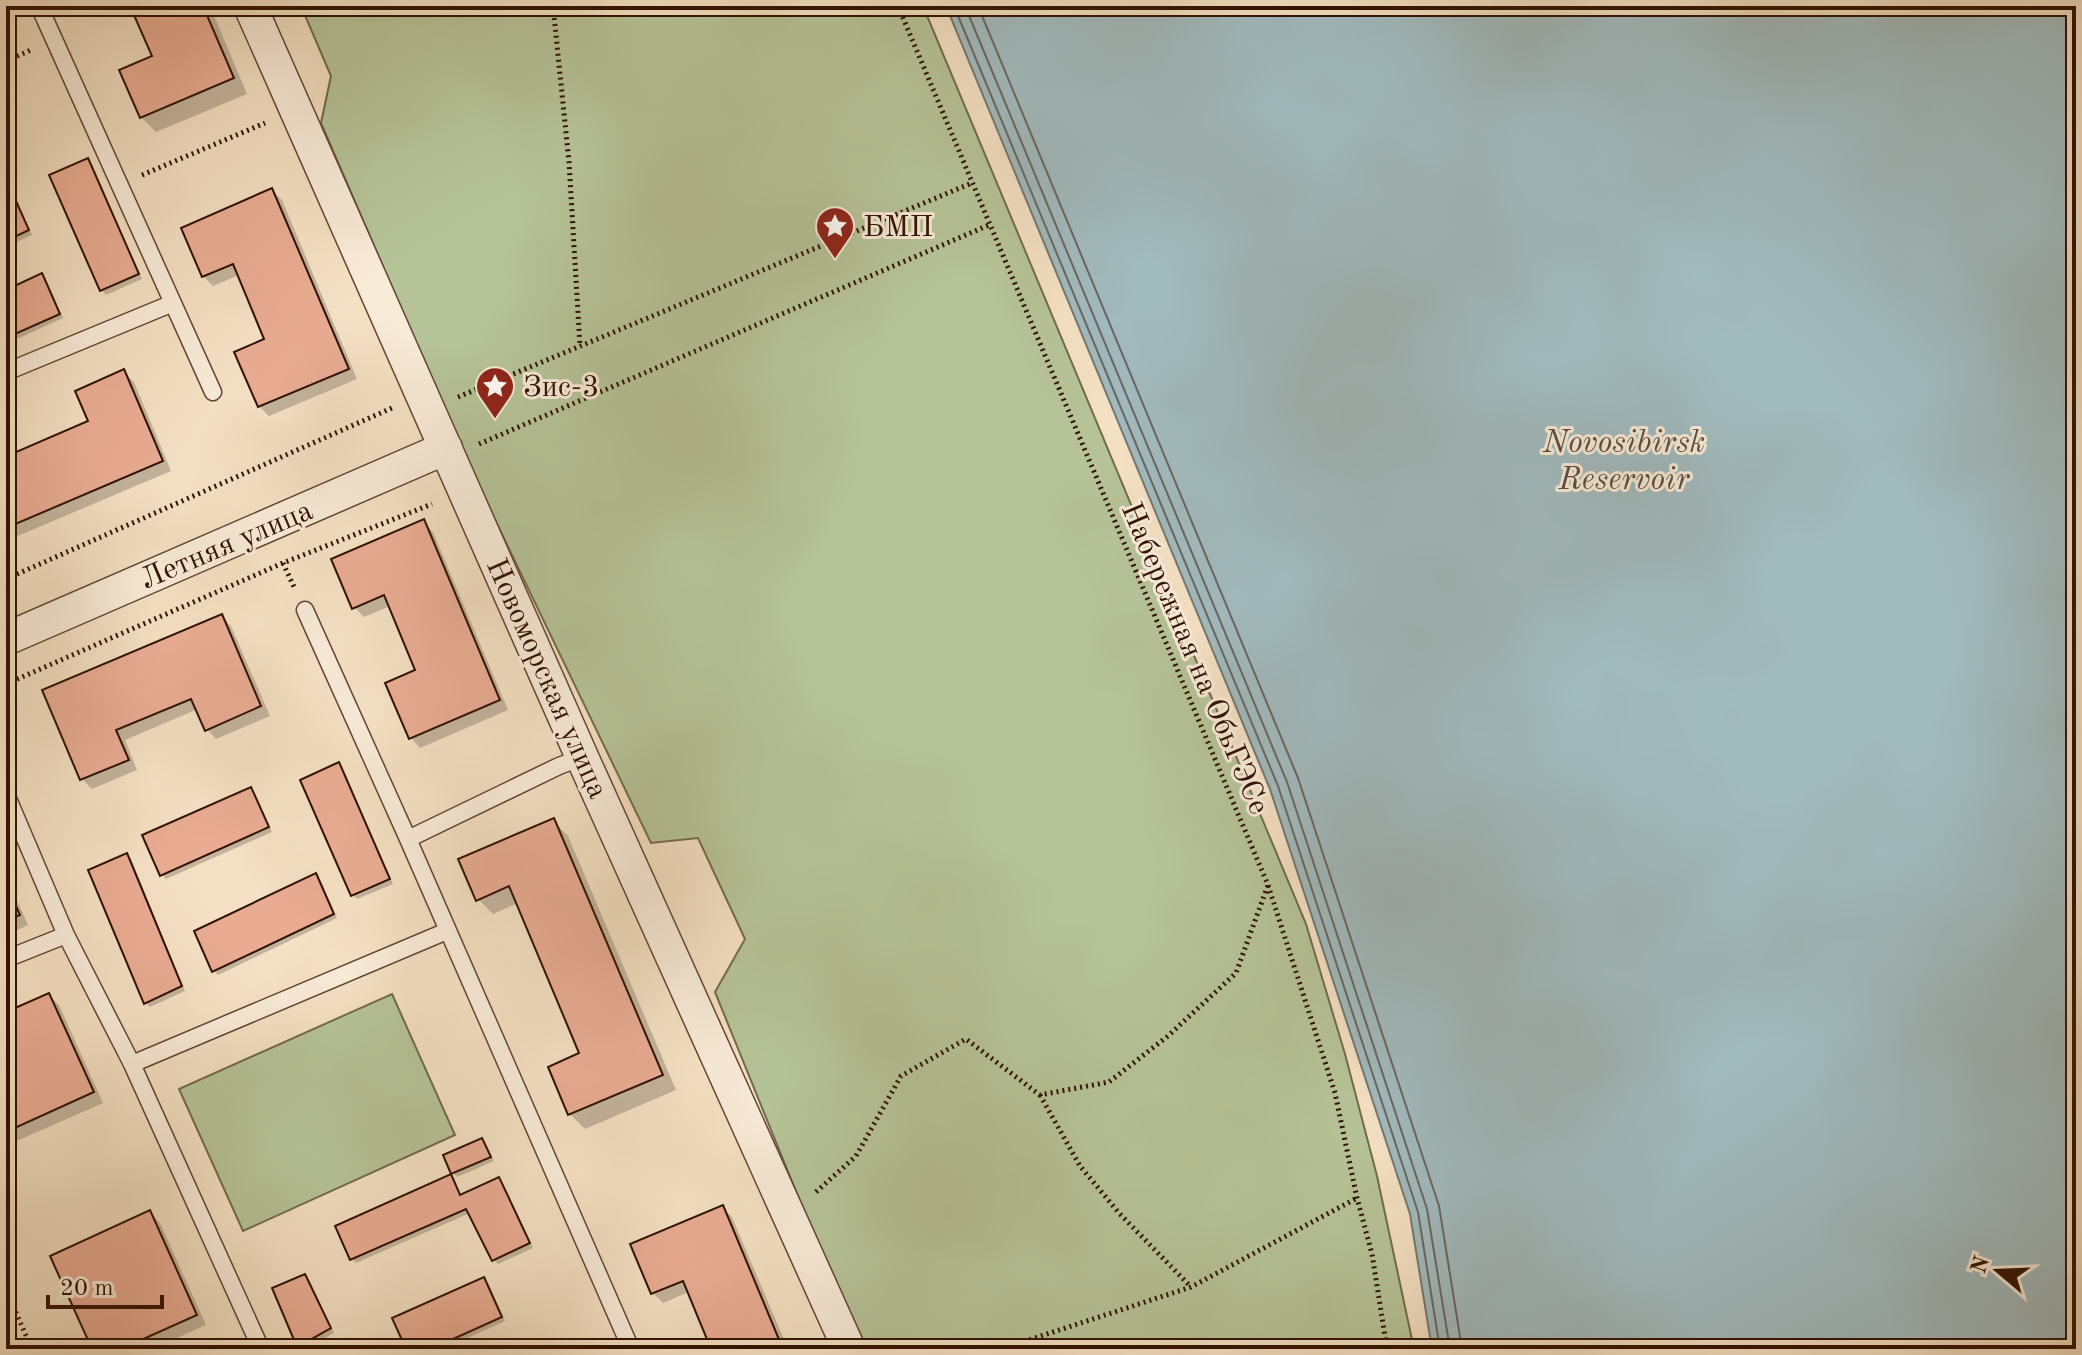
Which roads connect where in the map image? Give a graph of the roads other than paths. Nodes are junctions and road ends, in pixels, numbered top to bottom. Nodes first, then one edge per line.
1 (39, 6) edge
2 (250, 6) edge
3 (173, 303) junction
4 (6, 372) edge
5 (213, 392) dead end
6 (457, 448) junction
7 (305, 610) dead end
8 (6, 639) edge
9 (582, 757) junction
10 (6, 794) edge
11 (408, 839) junction
12 (447, 931) junction
13 (66, 935) junction
14 (6, 959) edge
15 (132, 1064) junction
16 (261, 1349) edge
17 (631, 1349) edge
18 (849, 1349) edge

1 - 3 lane
2 - 6 street, Новоморская улица
3 - 4 lane
3 - 5 lane
6 - 8 street, Летняя улица
6 - 9 street, Новоморская улица
7 - 11 lane
9 - 11 lane
9 - 18 street, Новоморская улица
10 - 13 lane
11 - 12 lane
12 - 15 lane
12 - 17 lane
13 - 14 lane
13 - 15 lane
15 - 16 lane

